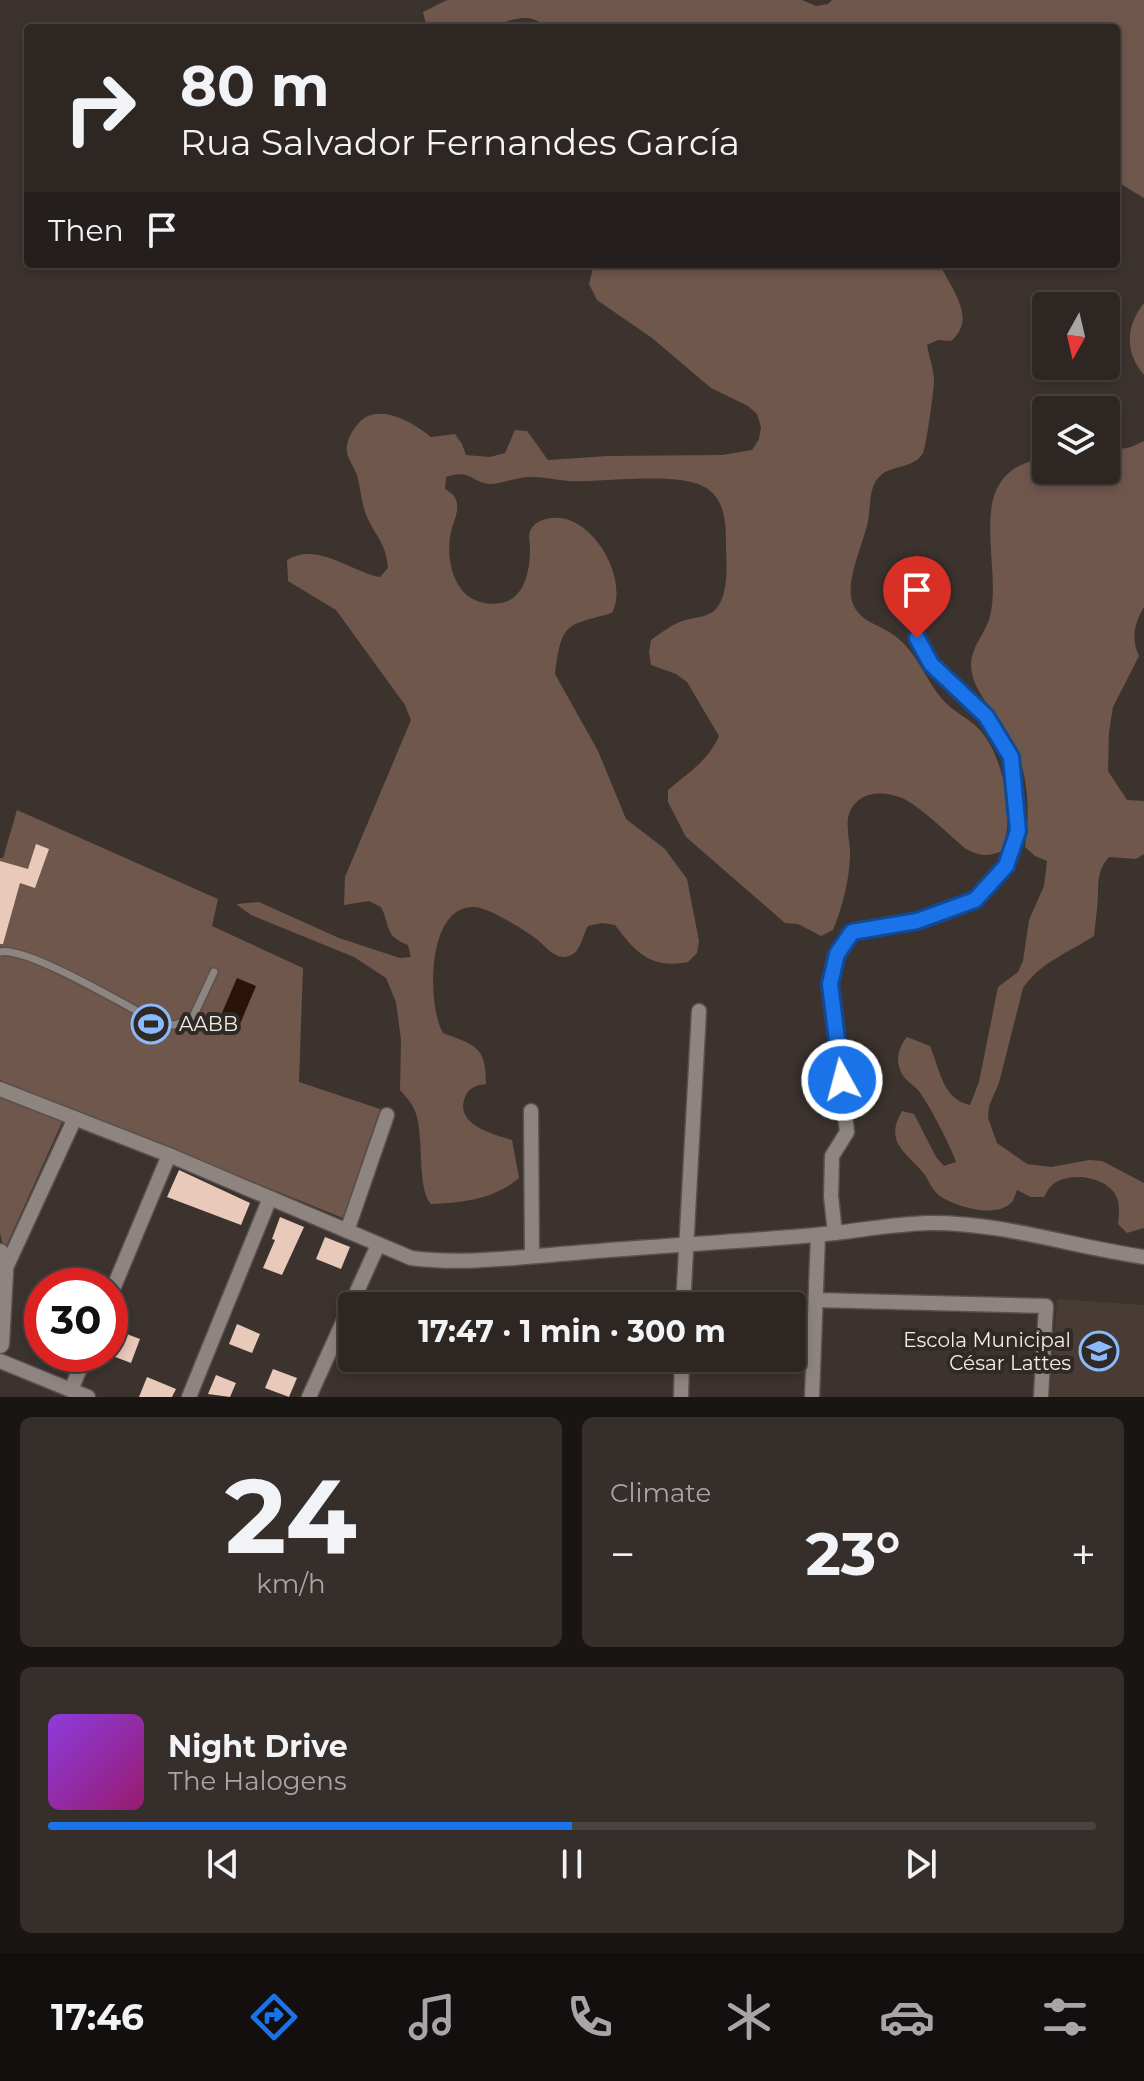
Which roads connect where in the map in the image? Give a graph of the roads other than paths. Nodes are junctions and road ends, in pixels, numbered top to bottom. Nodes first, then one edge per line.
1 (917, 638) dead end
2 (0, 952) edge
3 (214, 972) dead end
4 (699, 1011) dead end
5 (0, 1089) edge
6 (531, 1111) dead end
7 (387, 1115) dead end
8 (75, 1118) junction
9 (169, 1155) junction
10 (270, 1198) junction
11 (347, 1231) junction
12 (835, 1233) junction
13 (818, 1235) junction
14 (685, 1244) junction
15 (378, 1245) junction
16 (0, 1253) edge
17 (532, 1256) junction
18 (1144, 1257) edge
19 (122, 1268) edge
20 (4, 1272) junction
21 (683, 1292) edge
22 (816, 1300) junction
23 (0, 1344) edge
24 (0, 1361) edge
25 (78, 1372) edge
26 (682, 1372) edge
27 (71, 1390) junction
28 (88, 1397) edge
29 (189, 1397) edge
30 (309, 1397) edge
31 (681, 1397) edge
32 (812, 1397) edge
33 (1041, 1397) edge

1 - 12 street
2 - 3 lane
4 - 14 street
5 - 8 street
6 - 17 street
7 - 11 street
8 - 9 street
8 - 20 street
9 - 10 street
9 - 19 street
10 - 11 street
10 - 29 street
11 - 15 street
12 - 13 street
12 - 18 street
13 - 14 street
13 - 22 street
14 - 17 street
14 - 21 street
15 - 17 street
15 - 30 street
16 - 20 street
20 - 23 street
22 - 32 street
22 - 33 street
24 - 27 street
25 - 27 street
26 - 31 street
27 - 28 street

